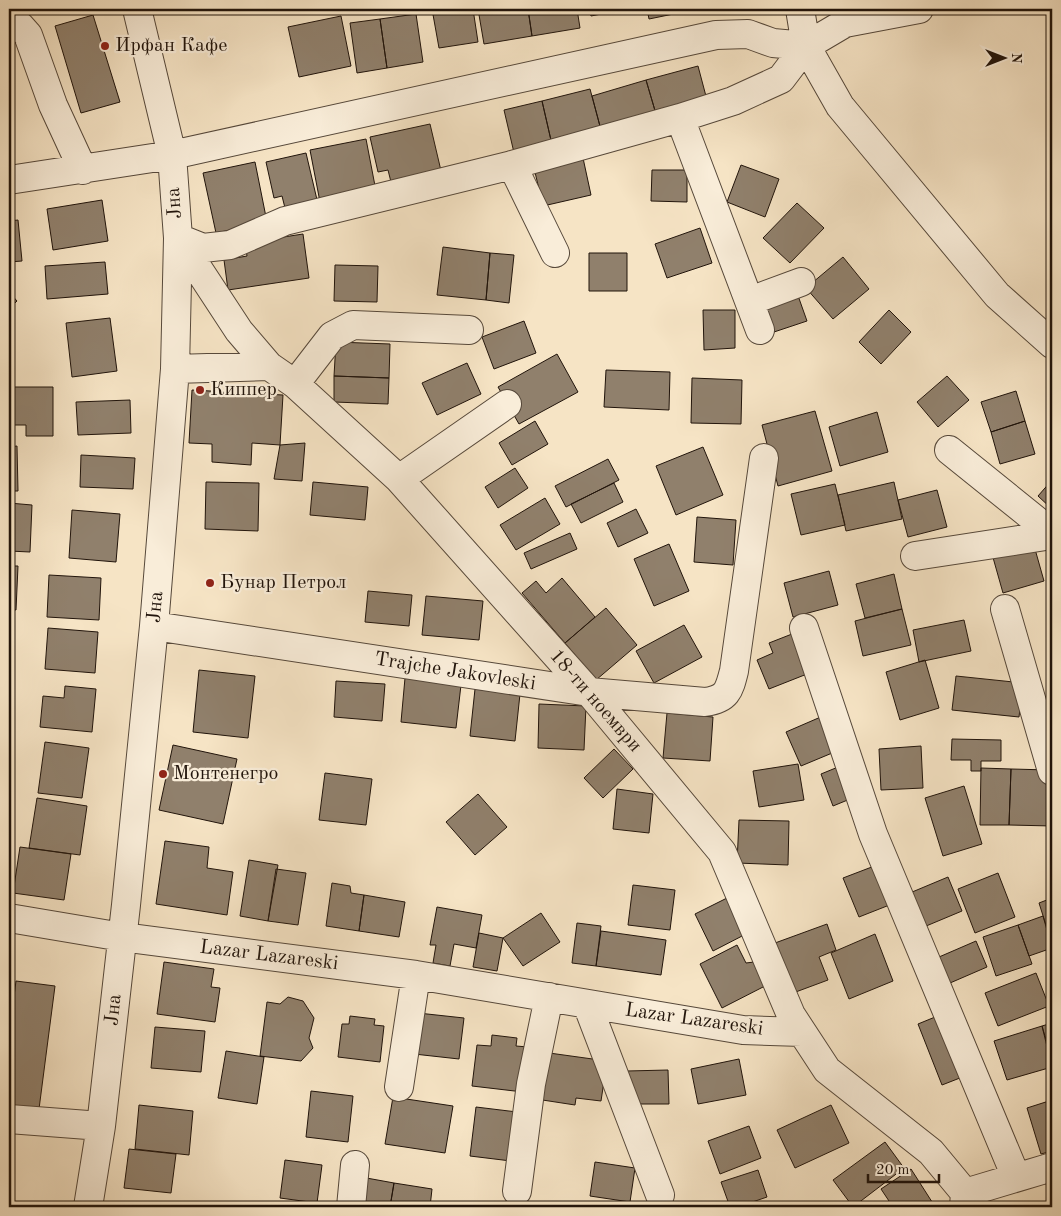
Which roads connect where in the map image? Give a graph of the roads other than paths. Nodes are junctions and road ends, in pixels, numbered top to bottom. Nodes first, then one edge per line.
1 (137, 9) edge
2 (800, 9) edge
3 (919, 9) edge
4 (9, 24) edge
5 (806, 46) junction
6 (680, 118) junction
7 (172, 155) junction
8 (512, 165) junction
9 (84, 170) junction
10 (9, 180) edge
11 (178, 238) junction
12 (555, 253) dead end
13 (801, 282) dead end
14 (750, 302) junction
15 (468, 330) dead end
16 (760, 330) dead end
17 (1052, 344) edge
18 (269, 366) junction
19 (175, 369) junction
20 (295, 384) junction
21 (507, 404) dead end
22 (949, 450) dead end
23 (764, 458) dead end
24 (400, 479) junction
25 (1052, 534) edge
26 (915, 556) dead end
27 (1005, 609) dead end
28 (154, 626) junction
29 (804, 628) dead end
30 (589, 692) junction
31 (1052, 771) edge
32 (9, 918) edge
33 (122, 938) junction
34 (416, 975) junction
35 (549, 997) junction
36 (587, 1004) junction
37 (802, 1032) junction
38 (399, 1088) dead end
39 (9, 1119) edge
40 (101, 1126) junction
41 (355, 1165) dead end
42 (1052, 1167) edge
43 (1016, 1178) junction
44 (517, 1191) dead end
45 (660, 1195) dead end
46 (965, 1200) edge
47 (88, 1207) edge
48 (351, 1207) edge

1 - 7 street, Јна
2 - 5 street
3 - 5 street
4 - 9 street
5 - 6 street
5 - 7 street
5 - 17 street
6 - 8 street
6 - 14 street
7 - 9 street
7 - 11 street, Јна
8 - 11 street
8 - 12 street
9 - 10 street
11 - 18 street, 18-ти ноември
11 - 19 street, Јна
13 - 14 street
14 - 16 street
15 - 20 street
18 - 19 street
18 - 20 street, 18-ти ноември
19 - 28 street, Јна
20 - 24 street, 18-ти ноември
21 - 24 street
22 - 25 street
23 - 30 street, Trajche Jakovleski
24 - 30 street, 18-ти ноември
25 - 26 street
27 - 31 street
28 - 30 street, Trajche Jakovleski
28 - 33 street, Јна
29 - 43 street
30 - 37 street, 18-ти ноември
32 - 33 street, Lazar Lazareski
33 - 34 street, Lazar Lazareski
33 - 40 street, Јна
34 - 35 street, Lazar Lazareski
34 - 38 street
35 - 36 street, Lazar Lazareski
35 - 44 street
36 - 37 street, Lazar Lazareski
36 - 45 street, Lazar Lazareski
37 - 46 street, 18-ти ноември
39 - 40 street
40 - 47 street, Јна
41 - 48 street
42 - 43 street, 18-ти ноември
43 - 46 street, 18-ти ноември

